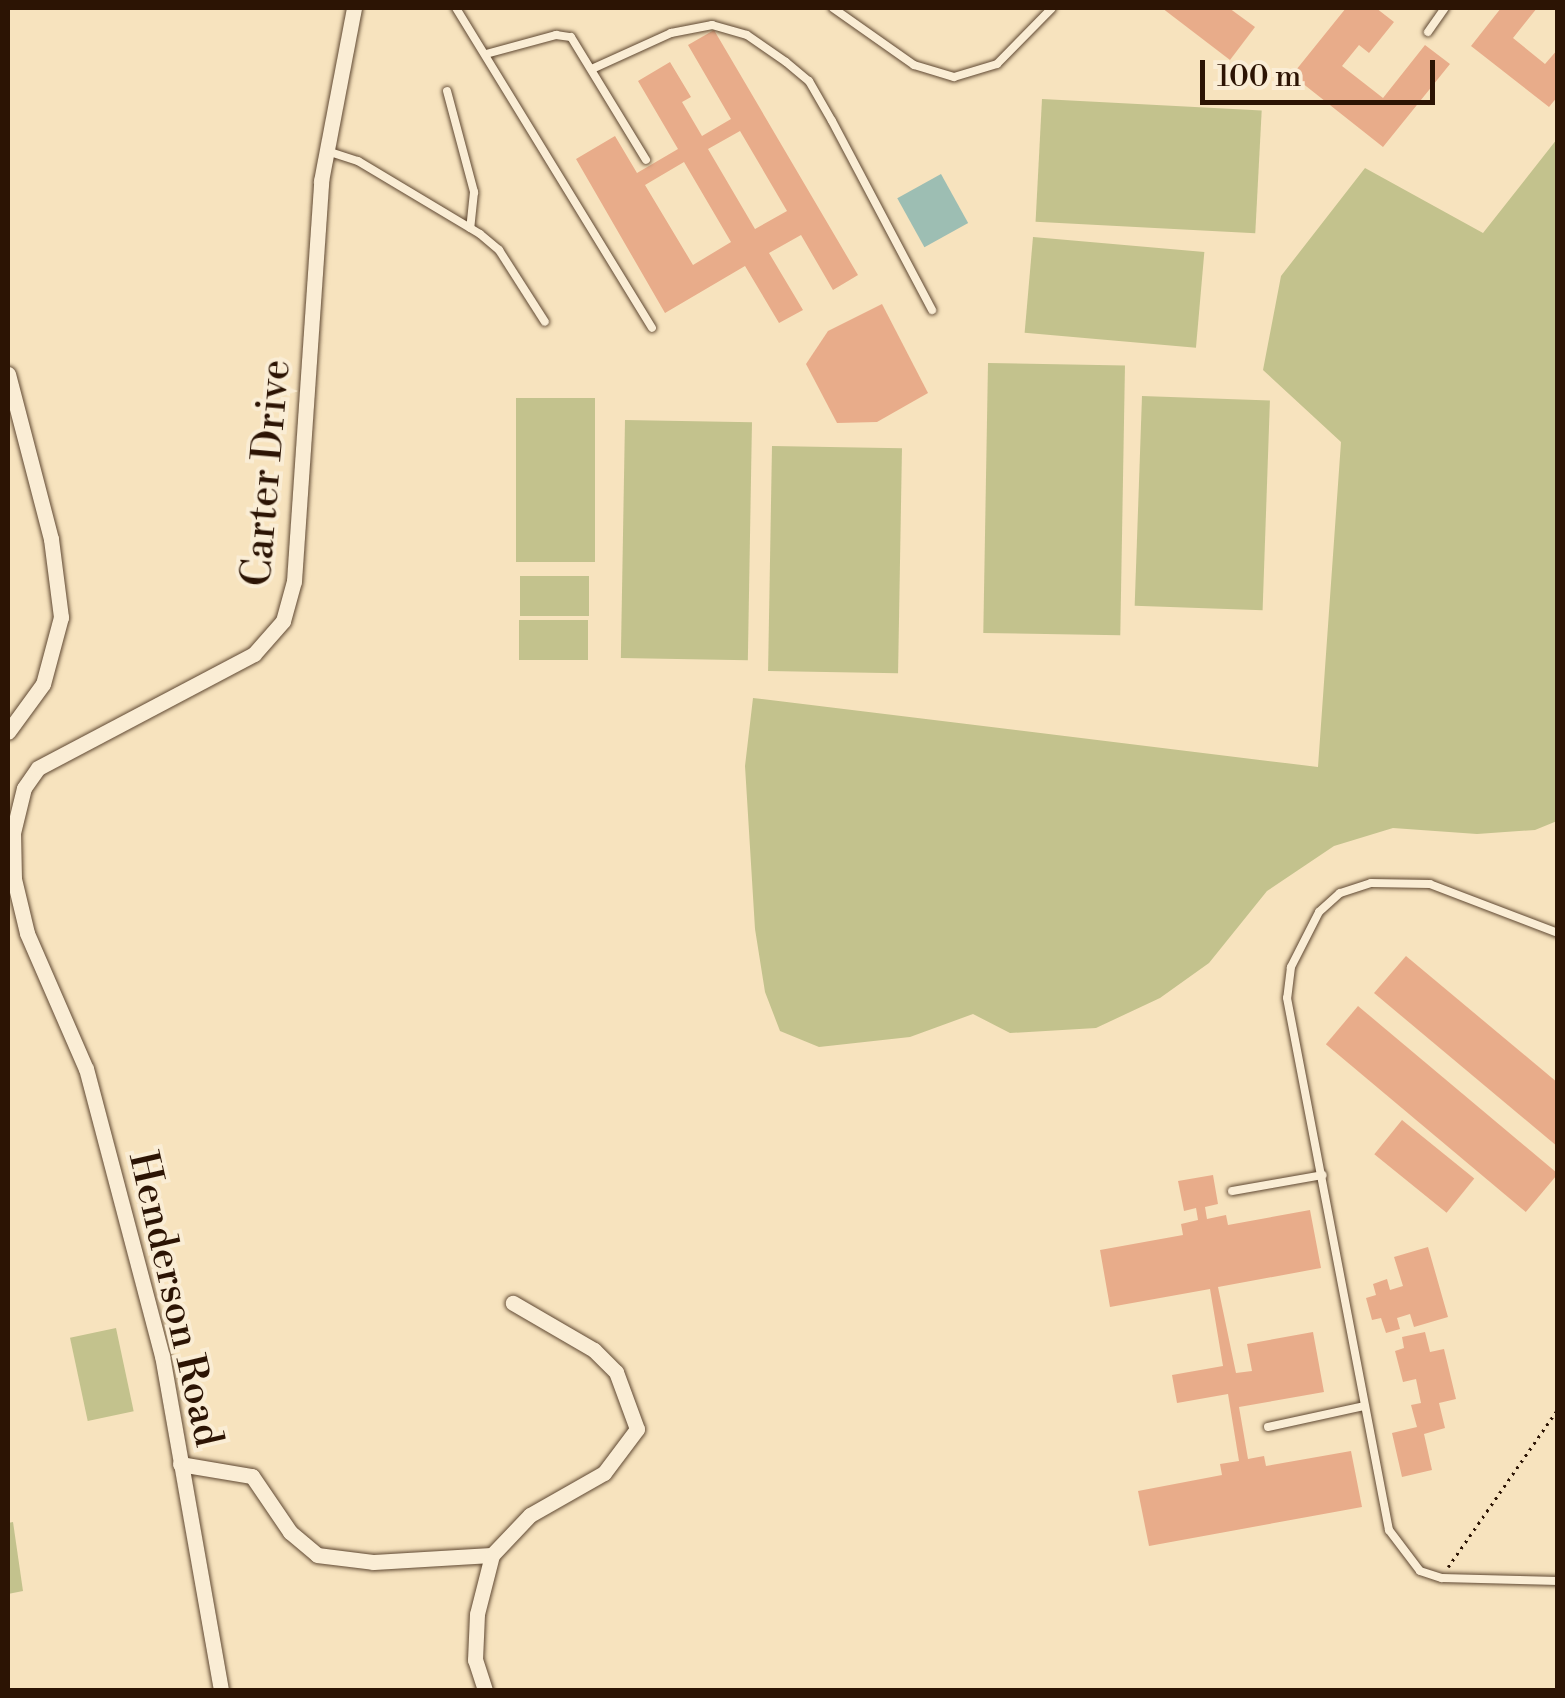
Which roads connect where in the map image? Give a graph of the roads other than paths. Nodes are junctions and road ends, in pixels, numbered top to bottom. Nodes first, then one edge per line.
1 (354, 8) edge
2 (456, 8) edge
3 (832, 8) edge
4 (1052, 8) edge
5 (1445, 8) edge
6 (1428, 32) dead end
7 (486, 54) junction
8 (594, 68) junction
9 (447, 91) dead end
10 (325, 150) junction
11 (646, 160) dead end
12 (470, 228) junction
13 (932, 310) dead end
14 (546, 322) dead end
15 (652, 328) dead end
16 (8, 374) edge
17 (8, 732) edge
18 (10, 860) edge
19 (8, 908) edge
20 (1558, 933) edge
21 (28, 934) junction
22 (1323, 1175) junction
23 (1232, 1191) dead end
24 (513, 1303) dead end
25 (1364, 1406) junction
26 (1268, 1427) dead end
27 (180, 1464) junction
28 (492, 1555) junction
29 (1558, 1581) edge
30 (220, 1690) edge
31 (485, 1690) edge

1 - 10 street, Carter Drive
2 - 7 lane
3 - 4 lane
5 - 6 lane
7 - 8 lane
7 - 15 lane
8 - 11 lane
8 - 13 lane
9 - 12 lane
10 - 12 lane
10 - 18 street, Carter Drive
12 - 14 lane
16 - 17 street
18 - 21 street, Henderson Road
19 - 21 street, Henderson Road
20 - 22 lane
21 - 27 street, Henderson Road
22 - 23 lane
22 - 25 lane
24 - 28 street
25 - 26 lane
25 - 29 lane
27 - 28 street
27 - 30 street, Henderson Road
28 - 31 street

